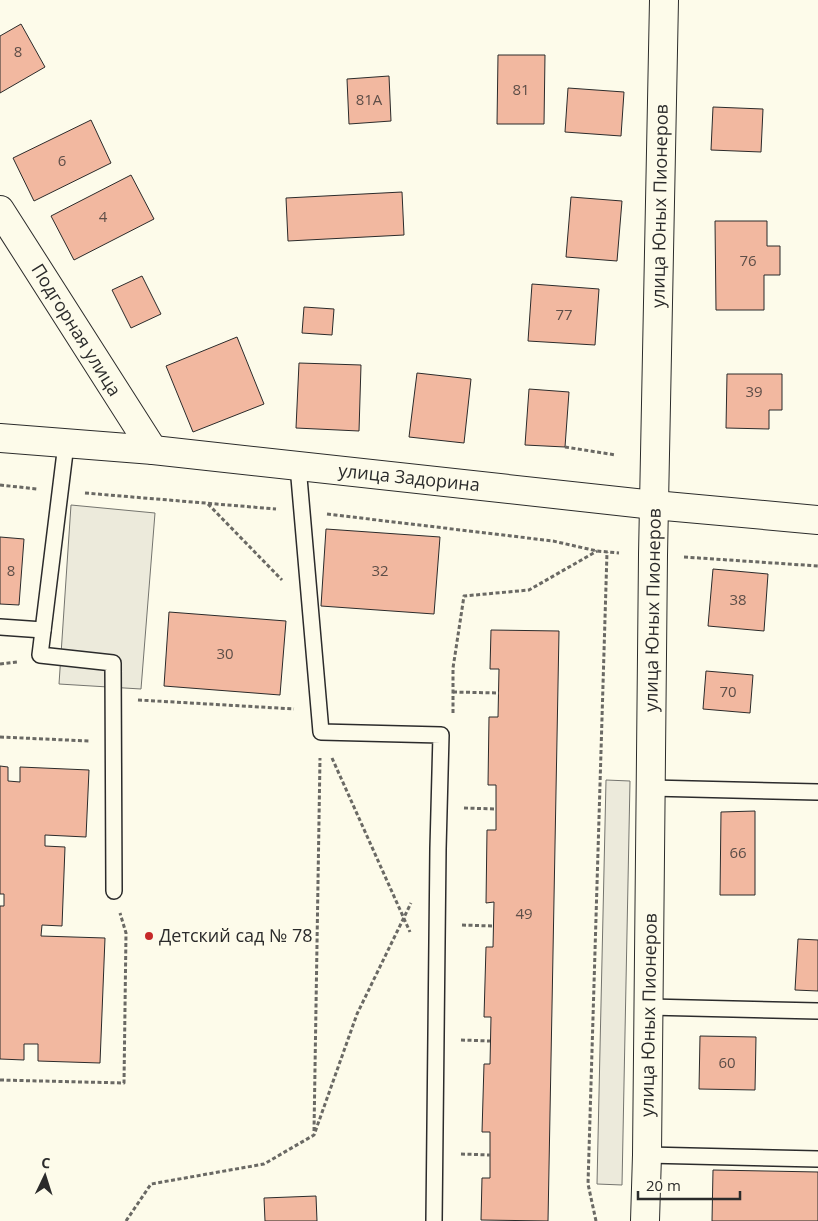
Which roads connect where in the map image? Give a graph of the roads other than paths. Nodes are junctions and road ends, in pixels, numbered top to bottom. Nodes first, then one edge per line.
1 (664, 0) edge
2 (0, 210) edge
3 (0, 438) edge
4 (66, 444) junction
5 (153, 450) junction
6 (298, 466) junction
7 (654, 505) junction
8 (818, 520) edge
9 (0, 628) edge
10 (43, 630) junction
11 (651, 788) junction
12 (818, 792) edge
13 (114, 891) road end
14 (649, 1007) junction
15 (818, 1011) edge
16 (647, 1155) junction
17 (818, 1159) edge
18 (434, 1221) edge
19 (645, 1221) edge

1 - 7 street, улица Юных Пионеров
2 - 5 street, Подгорная улица
3 - 4 street, улица Задорина
4 - 5 street, улица Задорина
4 - 10 lane
5 - 6 street, улица Задорина
6 - 7 street, улица Задорина
6 - 18 lane
7 - 8 street, улица Задорина
7 - 11 street, улица Юных Пионеров
9 - 10 lane
10 - 13 lane
11 - 12 lane
11 - 14 street, улица Юных Пионеров
14 - 15 lane
14 - 16 street, улица Юных Пионеров
16 - 17 lane
16 - 19 street, улица Юных Пионеров

